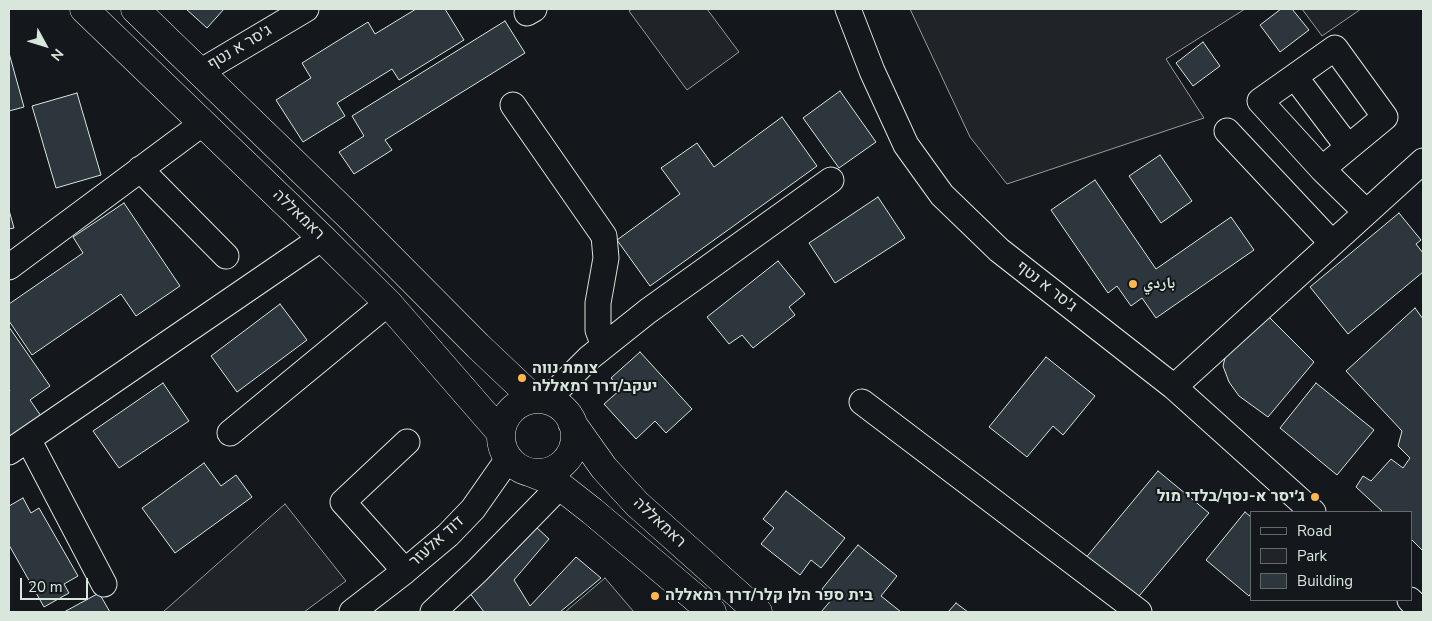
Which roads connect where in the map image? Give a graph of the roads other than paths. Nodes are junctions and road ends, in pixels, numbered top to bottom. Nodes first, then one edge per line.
1 (84, 9) edge
2 (135, 9) edge
3 (305, 9) edge
4 (848, 9) edge
5 (200, 72) junction
6 (1294, 77) junction
7 (513, 105) dead end
8 (203, 123) junction
9 (1227, 131) dead end
10 (1348, 147) junction
11 (1423, 161) edge
12 (140, 169) junction
13 (1322, 169) junction
14 (831, 180) dead end
15 (1366, 212) junction
16 (322, 238) junction
17 (1332, 243) junction
18 (226, 256) dead end
19 (9, 266) edge
20 (388, 303) junction
21 (604, 346) junction
22 (1174, 387) junction
23 (540, 400) junction
24 (862, 402) dead end
25 (572, 423) junction
26 (230, 433) dead end
27 (501, 433) junction
28 (407, 442) dead end
29 (18, 446) edge
30 (519, 465) junction
31 (560, 486) junction
32 (1312, 511) edge
33 (406, 571) junction
34 (104, 584) dead end
35 (352, 612) edge
36 (433, 612) edge
37 (712, 612) edge
38 (758, 612) edge
39 (1139, 612) edge

1 - 8 highway, ראמאללה
2 - 5 highway
3 - 5 street, ג'סר א נטף
4 - 22 street, ג'סר א נטף
5 - 23 highway
6 - 10 street
6 - 10 street
6 - 13 street
7 - 21 street
8 - 12 street
8 - 16 highway, ראמאללה
9 - 17 street
10 - 13 street
11 - 15 street
12 - 18 street
12 - 19 street
13 - 15 street
14 - 21 street
15 - 17 street
16 - 20 highway, ראמאללה
16 - 29 street
17 - 22 street
20 - 26 street
20 - 27 highway, ראמאללה
21 - 23 street
22 - 32 street, ג'סר א נטף
23 - 25 highway
23 - 27 highway
24 - 39 street
25 - 30 highway
25 - 38 highway, ראמאללה
27 - 30 highway
28 - 33 street
29 - 34 street
30 - 31 highway, ראמאללה
30 - 33 street, דוד אלעזר
31 - 36 street
31 - 37 highway, ראמאללה
33 - 35 street, דוד אלעזר

